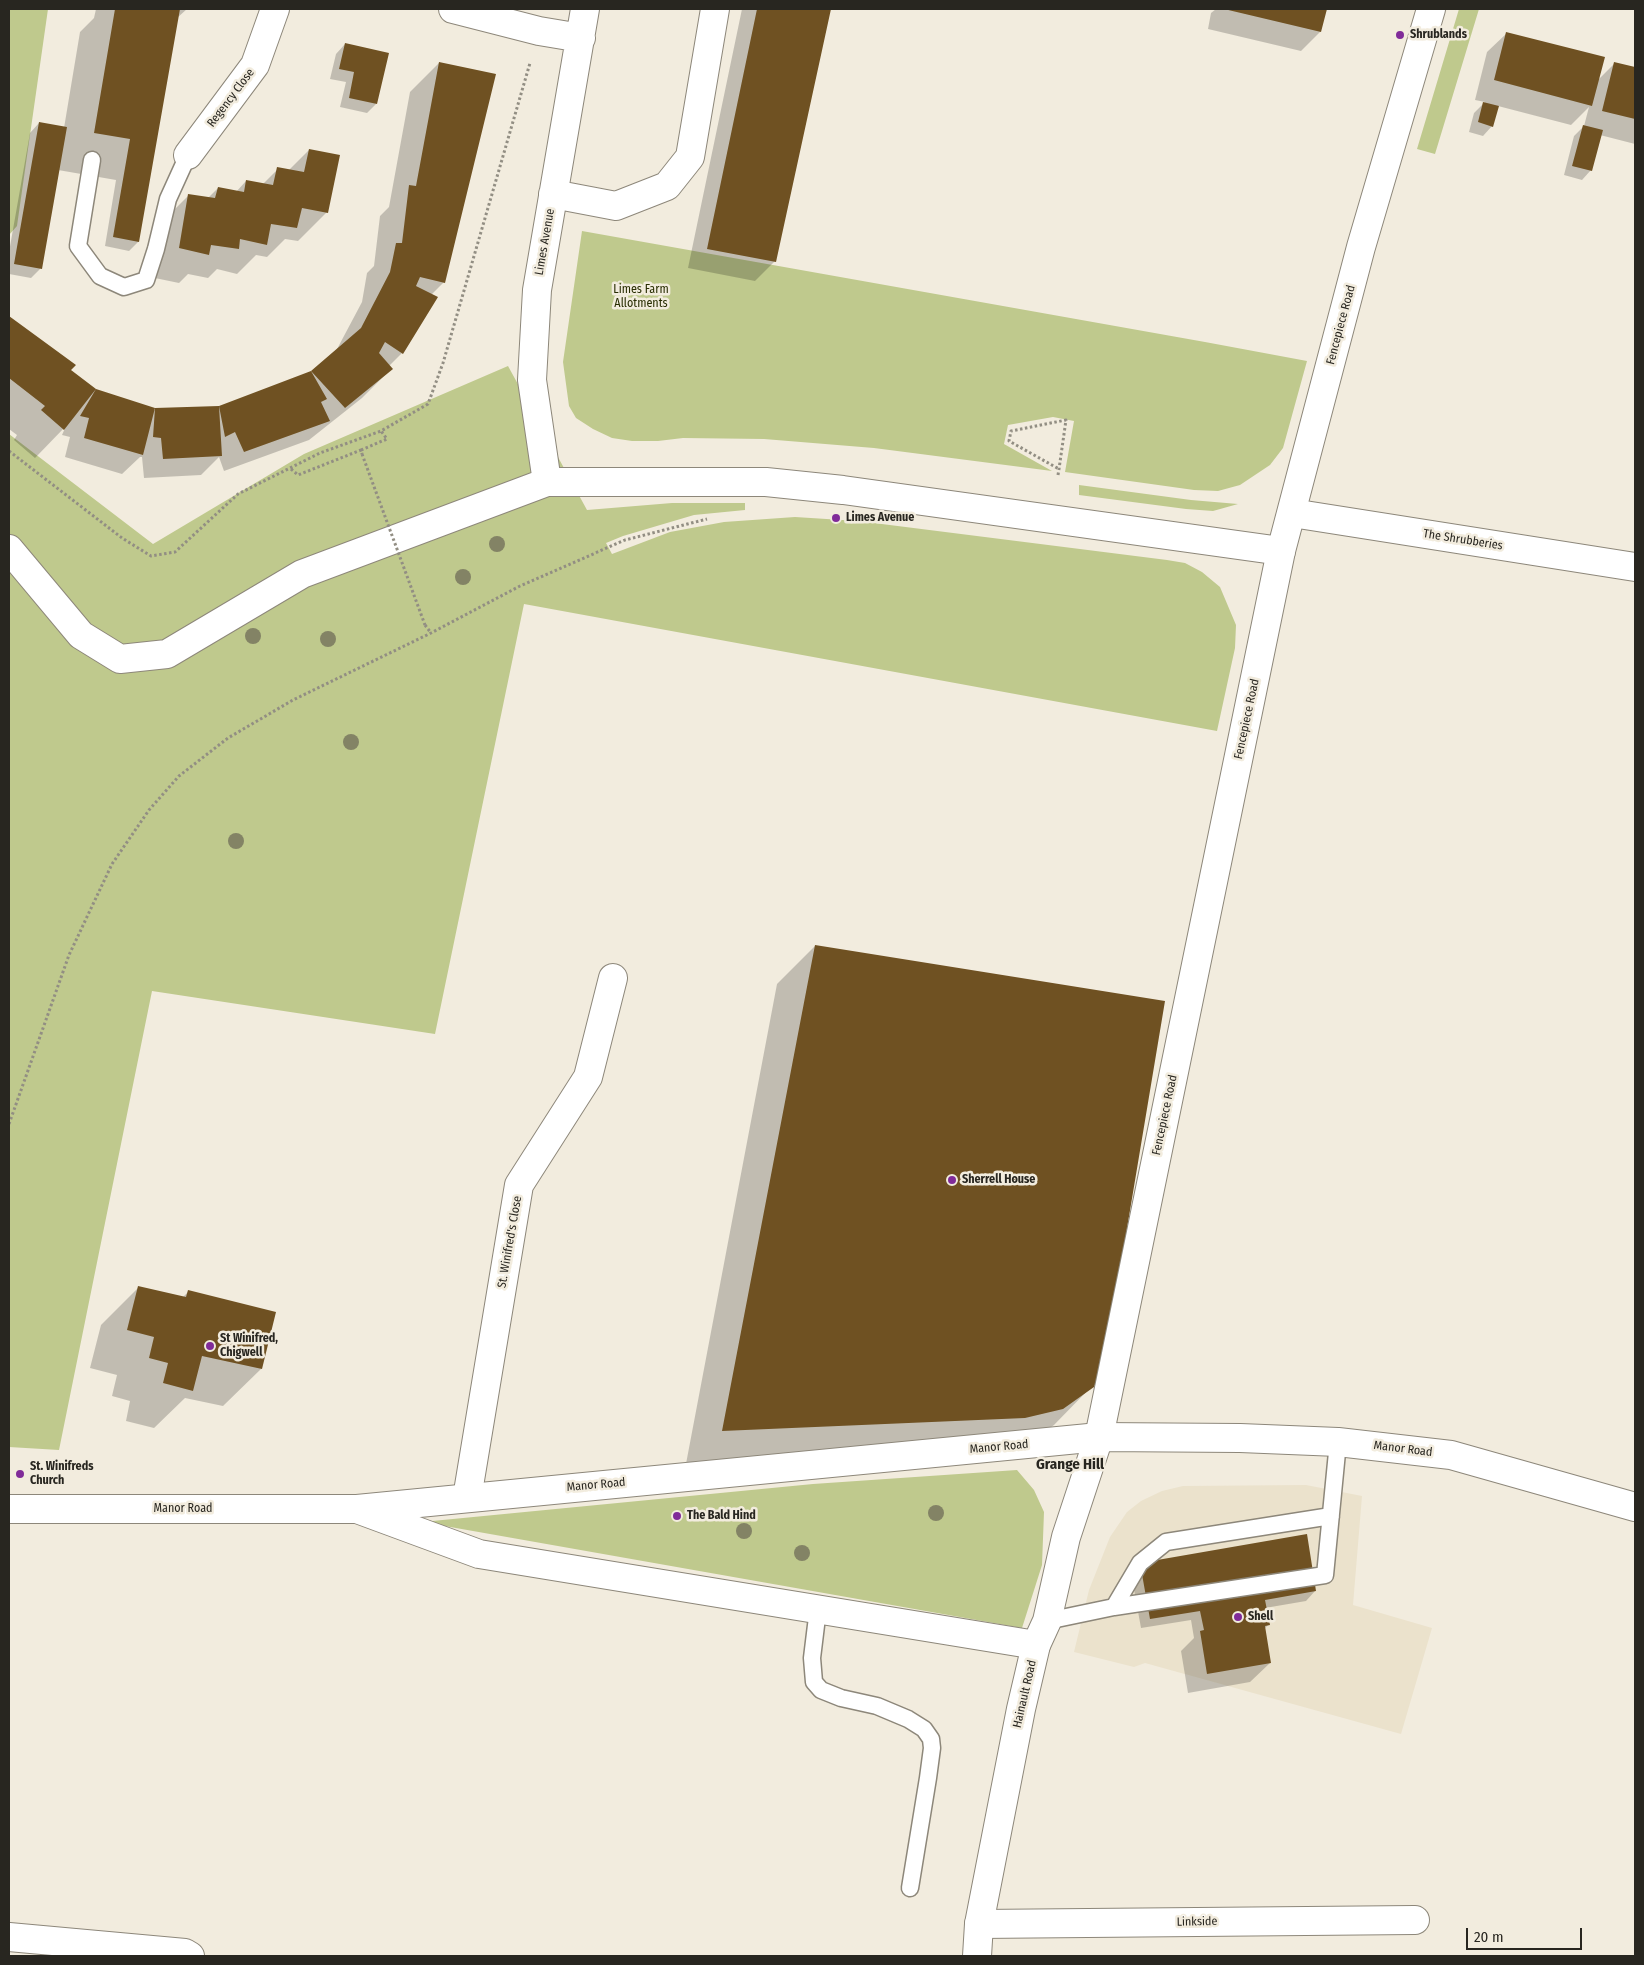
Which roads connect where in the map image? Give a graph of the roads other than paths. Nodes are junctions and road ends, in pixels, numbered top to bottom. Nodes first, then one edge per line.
1 (275, 9) edge
2 (453, 9) edge
3 (585, 9) edge
4 (715, 9) edge
5 (1431, 9) edge
6 (581, 38) junction
7 (188, 155) joint
8 (92, 160) dead end
9 (554, 194) junction
10 (547, 482) junction
11 (1292, 513) junction
12 (9, 548) edge
13 (1281, 551) junction
14 (1635, 567) edge
15 (613, 978) dead end
16 (1099, 1438) junction
17 (1338, 1442) junction
18 (467, 1498) junction
19 (1635, 1507) edge
20 (357, 1509) junction
21 (9, 1510) edge
22 (1331, 1516) junction
23 (1114, 1607) junction
24 (818, 1610) junction
25 (1041, 1633) junction
26 (910, 1888) dead end
27 (1415, 1920) dead end
28 (979, 1924) junction
29 (9, 1937) edge
30 (190, 1956) edge
31 (977, 1956) edge

1 - 7 street, Regency Close
2 - 6 street
3 - 6 street, Limes Avenue
4 - 9 street, Limes Avenue
5 - 11 street, Fencepiece Road
6 - 9 street, Limes Avenue
7 - 8 lane
9 - 10 street, Limes Avenue
10 - 12 street
10 - 13 street
11 - 13 street, Fencepiece Road
11 - 14 street, The Shrubberies
13 - 16 street, Fencepiece Road
15 - 18 street, St. Winifred's Close
16 - 17 street, Manor Road
16 - 18 street, Manor Road
16 - 25 street, Hainault Road
17 - 19 street, Manor Road
17 - 22 lane
18 - 20 street, Manor Road
20 - 21 street, Manor Road
20 - 24 street, Manor Road
22 - 23 lane
22 - 23 lane
23 - 25 lane
24 - 25 street, Manor Road
24 - 26 lane
25 - 28 street, Hainault Road
27 - 28 street, Linkside
28 - 31 street, Hainault Road
29 - 30 street

